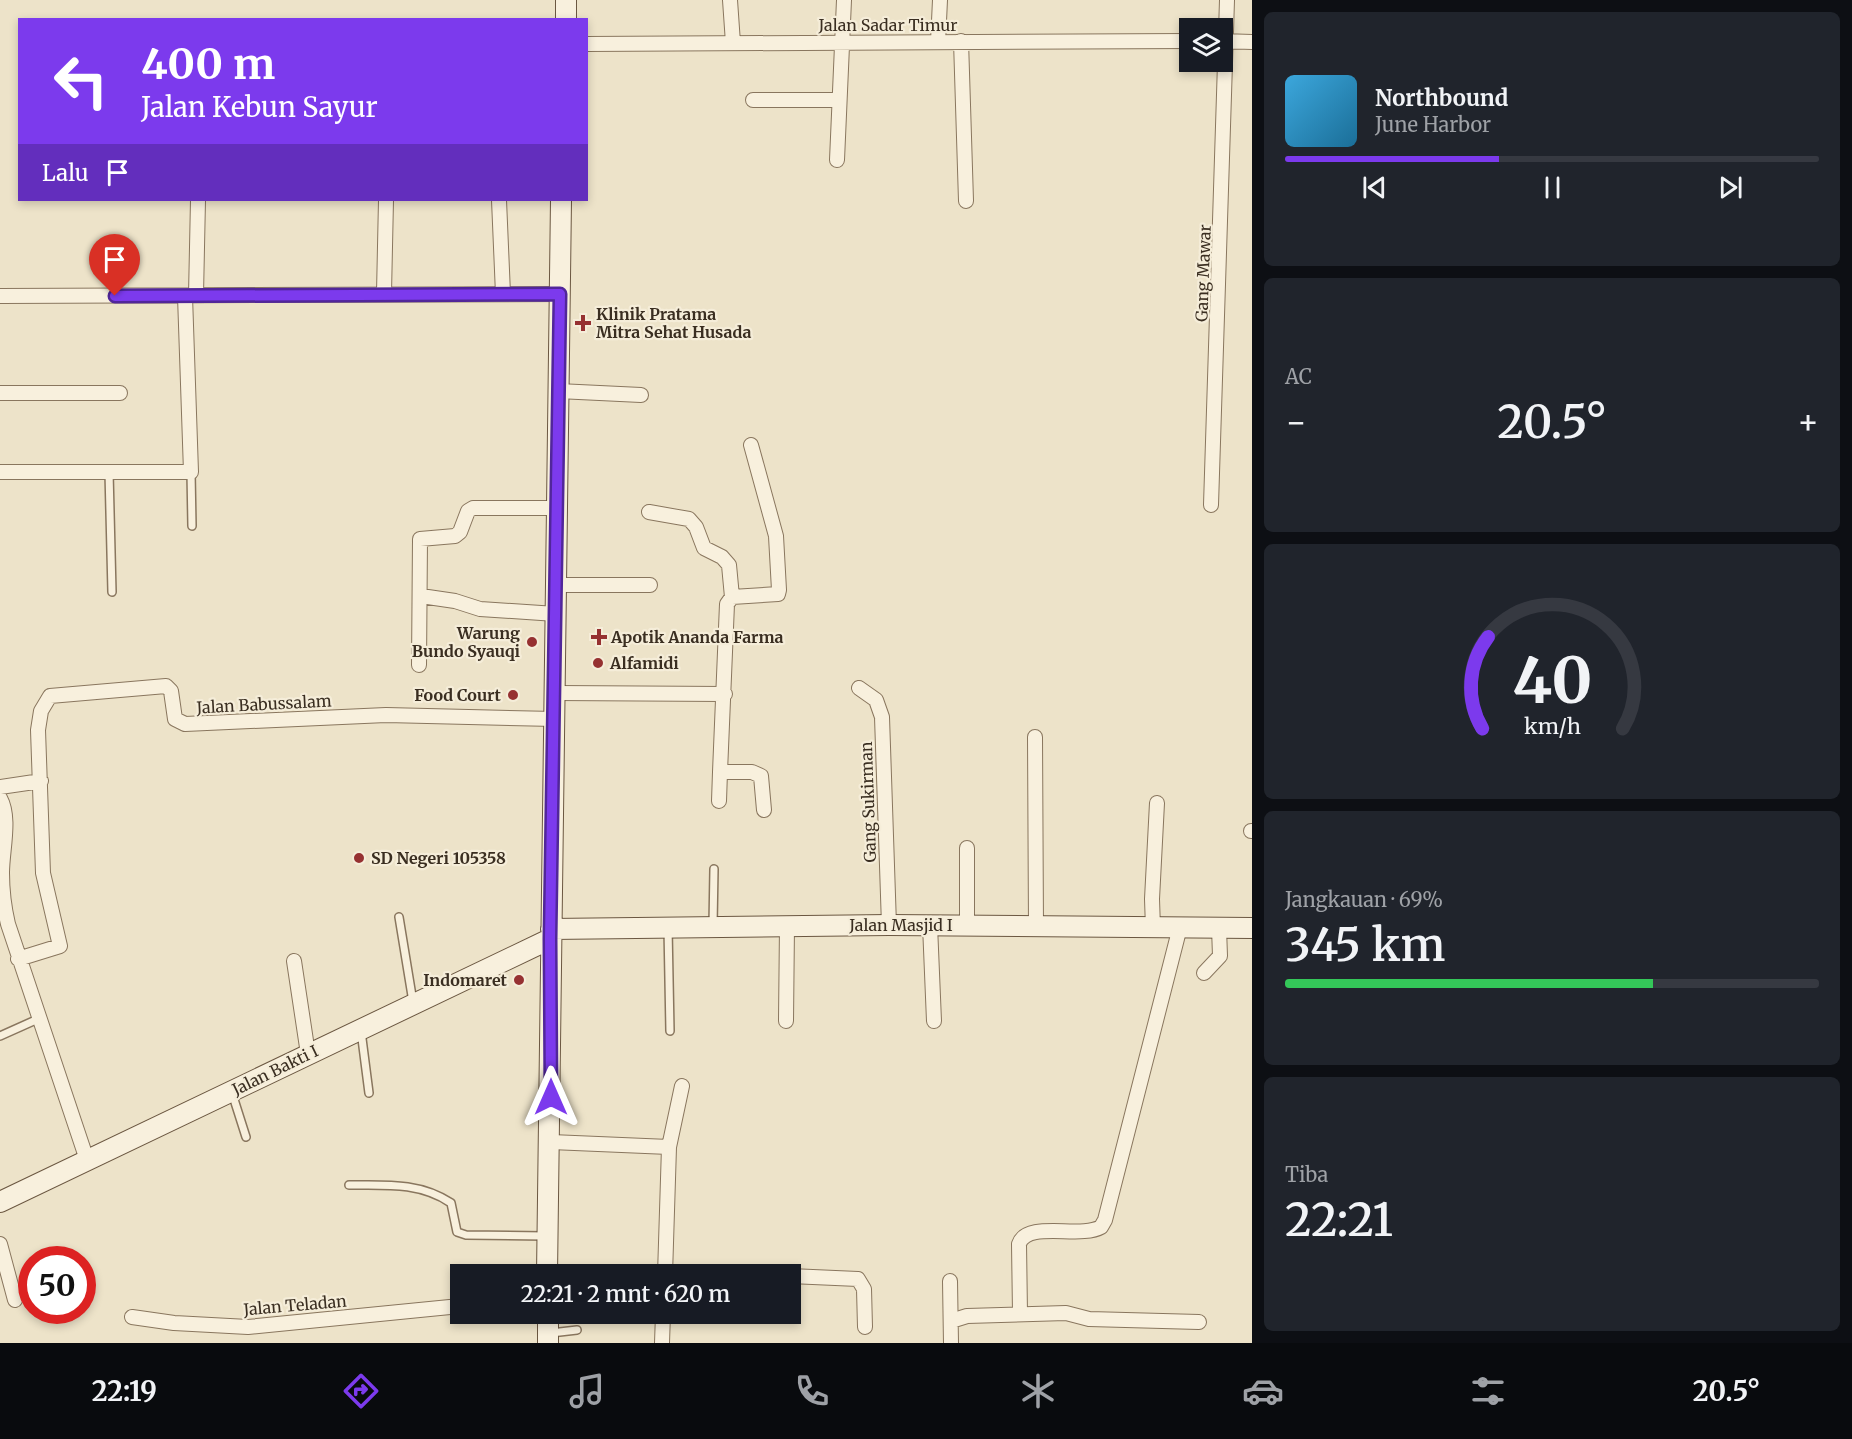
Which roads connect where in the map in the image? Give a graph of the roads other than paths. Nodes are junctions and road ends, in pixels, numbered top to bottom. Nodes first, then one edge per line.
1 (566, 0) edge
2 (729, 0) edge
3 (844, 0) edge
4 (940, 0) edge
5 (1227, 0) edge
6 (566, 18) edge
7 (1226, 18) edge
8 (962, 41) junction
9 (1233, 41) edge
10 (843, 42) junction
11 (938, 42) junction
12 (1179, 42) edge
13 (1252, 42) edge
14 (733, 43) junction
15 (588, 44) edge
16 (1223, 72) edge
17 (753, 100) dead end
18 (839, 100) junction
19 (837, 160) dead end
20 (198, 201) edge
21 (386, 201) edge
22 (499, 201) edge
23 (561, 201) edge
24 (966, 201) dead end
25 (384, 293) junction
26 (503, 294) junction
27 (560, 294) junction
28 (0, 296) edge
29 (190, 296) junction
30 (558, 391) junction
31 (0, 393) edge
32 (120, 393) dead end
33 (641, 395) dead end
34 (751, 445) dead end
35 (0, 472) edge
36 (109, 472) junction
37 (191, 472) junction
38 (1211, 505) dead end
39 (557, 508) junction
40 (649, 512) dead end
41 (192, 526) dead end
42 (556, 585) junction
43 (650, 585) dead end
44 (112, 592) dead end
45 (421, 596) junction
46 (732, 597) junction
47 (555, 615) junction
48 (419, 665) dead end
49 (859, 688) dead end
50 (555, 693) junction
51 (725, 694) junction
52 (555, 719) junction
53 (1035, 737) dead end
54 (720, 772) junction
55 (41, 781) junction
56 (0, 787) edge
57 (0, 798) edge
58 (719, 801) dead end
59 (1157, 803) dead end
60 (764, 810) dead end
61 (967, 848) dead end
62 (714, 868) dead end
63 (399, 917) dead end
64 (889, 925) junction
65 (930, 925) junction
66 (967, 925) junction
67 (668, 926) junction
68 (787, 926) junction
69 (1036, 926) junction
70 (712, 927) junction
71 (1153, 927) junction
72 (1180, 927) junction
73 (1219, 928) junction
74 (1252, 928) edge
75 (550, 934) junction
76 (18, 959) junction
77 (294, 961) dead end
78 (1204, 973) dead end
79 (413, 1002) junction
80 (38, 1019) junction
81 (786, 1021) dead end
82 (934, 1021) dead end
83 (361, 1028) junction
84 (670, 1031) dead end
85 (0, 1036) edge
86 (308, 1054) junction
87 (682, 1086) dead end
88 (232, 1091) junction
89 (369, 1093) dead end
90 (246, 1137) dead end
91 (551, 1143) junction
92 (669, 1147) junction
93 (87, 1160) junction
94 (349, 1185) dead end
95 (0, 1202) edge
96 (547, 1236) junction
97 (0, 1244) edge
98 (547, 1264) edge
99 (665, 1264) edge
100 (801, 1276) edge
101 (950, 1281) dead end
102 (15, 1300) dead end
103 (450, 1307) edge
104 (1020, 1313) junction
105 (132, 1317) dead end
106 (951, 1321) junction
107 (1199, 1322) dead end
108 (663, 1324) edge
109 (865, 1327) dead end
110 (548, 1330) edge
111 (577, 1330) dead end
112 (662, 1343) edge
113 (951, 1343) edge

1 - 6 main road
2 - 14 street
3 - 10 street
4 - 11 street
5 - 7 street, Gang Mawar
8 - 11 street, Jalan Sadar Timur
8 - 12 street, Jalan Sadar Timur
8 - 24 street
9 - 13 street
10 - 11 street, Jalan Sadar Timur
10 - 14 street, Jalan Sadar Timur
10 - 18 street
14 - 15 street, Jalan Sadar Timur
16 - 38 street, Gang Mawar
17 - 18 street
18 - 19 street
20 - 29 street
21 - 25 street
22 - 26 street
23 - 27 main road
25 - 26 street
25 - 29 street
26 - 27 street
27 - 30 main road
28 - 29 street
29 - 37 street
30 - 33 street
30 - 39 main road
31 - 32 street
34 - 46 street
35 - 36 street
36 - 37 street
36 - 44 lane
37 - 41 lane
39 - 42 main road
39 - 45 street
40 - 46 street
42 - 43 street
42 - 47 main road
45 - 47 street
45 - 48 street
46 - 51 street
47 - 50 main road
49 - 64 street, Gang Sukirman
50 - 51 street
50 - 52 main road
51 - 54 street
52 - 55 street, Jalan Babussalam
52 - 75 main road
53 - 69 street
54 - 58 street
54 - 60 street
55 - 56 street
55 - 76 street, Jalan Babussalam
57 - 76 street
59 - 71 street
61 - 66 street
62 - 70 lane
63 - 79 lane
64 - 65 main road, Jalan Masjid I
64 - 68 main road, Jalan Masjid I
65 - 66 main road, Jalan Masjid I
65 - 82 street
66 - 69 main road, Jalan Masjid I
67 - 70 main road, Jalan Masjid I
67 - 75 main road, Jalan Masjid I
67 - 84 lane
68 - 70 main road, Jalan Masjid I
68 - 81 street
69 - 71 main road, Jalan Masjid I
71 - 72 main road, Jalan Masjid I
72 - 73 main road, Jalan Masjid I
72 - 104 street
73 - 74 main road, Jalan Masjid I
73 - 78 street
75 - 79 main road, Jalan Bakti I
75 - 91 main road
76 - 80 street
77 - 86 street
79 - 83 main road, Jalan Bakti I
80 - 85 lane
80 - 93 street
83 - 86 main road, Jalan Bakti I
83 - 89 lane
86 - 88 main road, Jalan Bakti I
87 - 92 street
88 - 90 lane
88 - 93 main road, Jalan Bakti I
91 - 92 street
91 - 96 main road
92 - 99 street
93 - 95 main road, Jalan Bakti I
94 - 96 lane
96 - 98 main road
97 - 102 street
100 - 109 street
101 - 106 street
103 - 105 street, Jalan Teladan
104 - 106 street
104 - 107 street
106 - 113 street
108 - 112 street
110 - 111 lane

